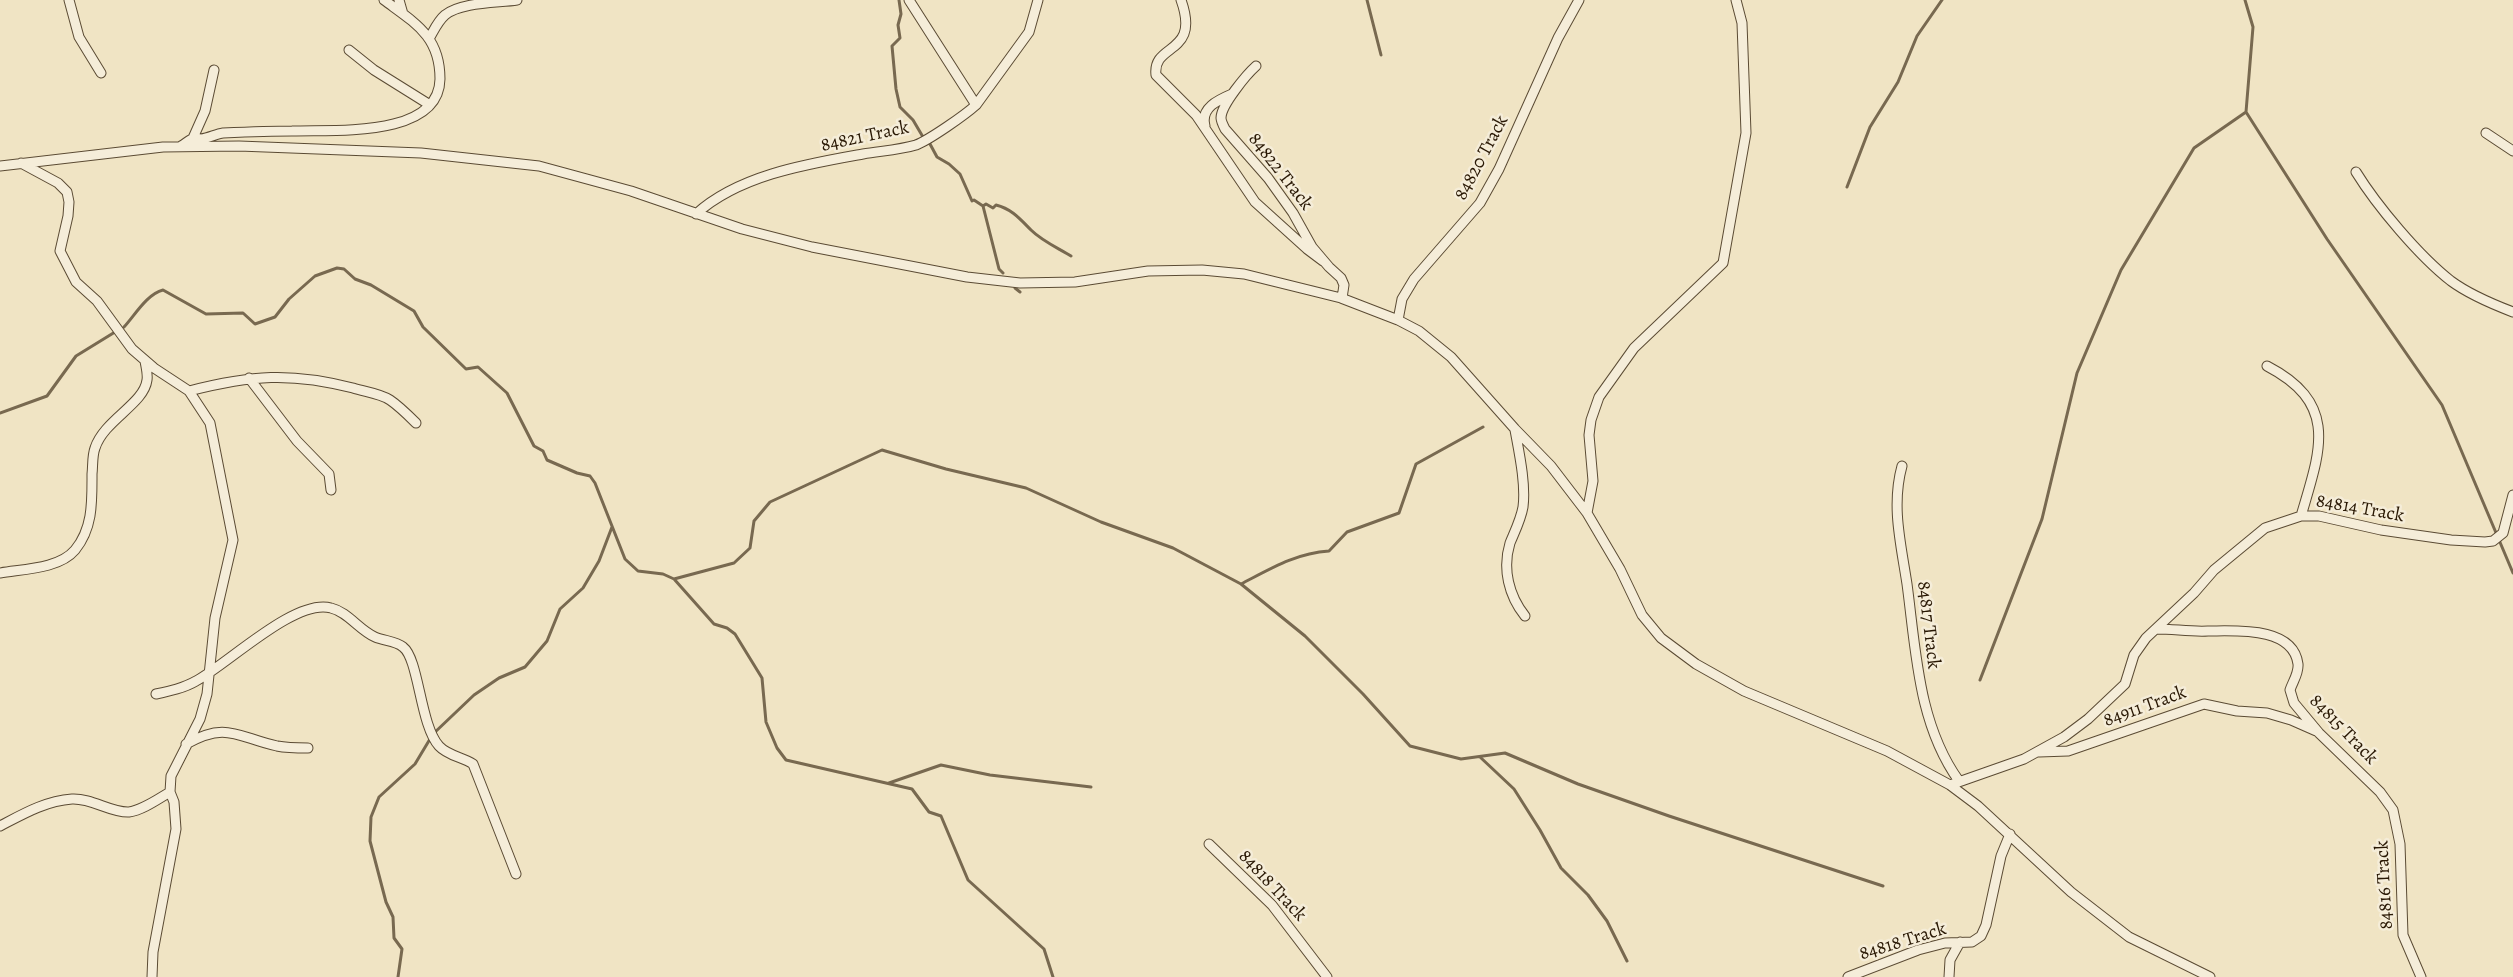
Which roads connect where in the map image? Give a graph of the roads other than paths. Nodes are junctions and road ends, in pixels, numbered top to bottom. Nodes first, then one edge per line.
1 (69, 0) edge
2 (384, 0) edge
3 (399, 0) edge
4 (517, 0) edge
5 (909, 0) edge
6 (1038, 0) edge
7 (1181, 0) edge
8 (1736, 0) edge
9 (1579, 2) edge
10 (403, 14) junction
11 (430, 38) junction
12 (349, 50) dead end
13 (1256, 66) dead end
14 (214, 70) dead end
15 (101, 73) dead end
16 (1232, 94) junction
17 (430, 105) junction
18 (976, 105) junction
19 (1206, 128) junction
20 (2486, 133) dead end
21 (194, 138) junction
22 (180, 147) junction
23 (2513, 151) edge
24 (21, 163) junction
25 (0, 166) edge
26 (2356, 172) dead end
27 (696, 214) junction
28 (1323, 260) junction
29 (1342, 298) junction
30 (2513, 312) edge
31 (1398, 320) junction
32 (145, 361) junction
33 (2267, 366) dead end
34 (249, 378) junction
35 (189, 391) junction
36 (416, 423) dead end
37 (1515, 429) junction
38 (1902, 466) dead end
39 (331, 490) dead end
40 (2513, 495) edge
41 (1587, 513) junction
42 (2301, 516) junction
43 (0, 573) edge
44 (1525, 616) dead end
45 (2157, 629) junction
46 (210, 673) junction
47 (156, 694) dead end
48 (2319, 733) junction
49 (186, 744) junction
50 (308, 748) dead end
51 (2039, 752) junction
52 (1959, 781) junction
53 (1950, 784) junction
54 (170, 792) junction
55 (2380, 792) joint
56 (0, 826) edge
57 (2010, 834) junction
58 (1209, 844) dead end
59 (516, 874) dead end
60 (1960, 942) junction
61 (152, 977) edge
62 (1326, 977) edge
63 (1848, 977) edge
64 (1949, 977) edge
65 (2210, 977) edge
66 (2421, 977) edge

1 - 15 street
2 - 10 street
3 - 10 street
4 - 11 street
5 - 18 street
6 - 18 street, 84821 Track
7 - 19 street
8 - 41 street
9 - 31 street, 84820 Track
10 - 11 street
11 - 17 street
12 - 17 street
13 - 16 street, 84822 Track
14 - 21 street
16 - 19 street
16 - 28 street, 84822 Track
17 - 21 street
18 - 27 street, 84821 Track
19 - 28 street
20 - 23 street
21 - 22 street
22 - 24 street
22 - 27 street
24 - 25 street
24 - 32 street
26 - 30 street
27 - 29 street
28 - 29 street, 84822 Track
29 - 31 street
31 - 37 street
32 - 35 street
32 - 43 street
33 - 42 street
34 - 35 street
34 - 36 street
34 - 39 street
35 - 46 street
37 - 41 street
37 - 44 street
38 - 52 street, 84817 Track
40 - 42 street, 84814 Track
41 - 53 street
42 - 45 street, 84814 Track
45 - 48 street, 84815 Track
45 - 51 street, 84814 Track
46 - 47 street
46 - 49 street
46 - 59 street
48 - 51 street, 84911 Track
48 - 55 street, 84815 Track
49 - 50 street
49 - 54 street
51 - 52 street
52 - 53 street
53 - 57 street
54 - 56 street
54 - 61 street
55 - 66 street, 84816 Track
57 - 60 street, 84818 Track
57 - 65 street
58 - 62 street, 84818 Track
60 - 63 street, 84818 Track
60 - 64 street

